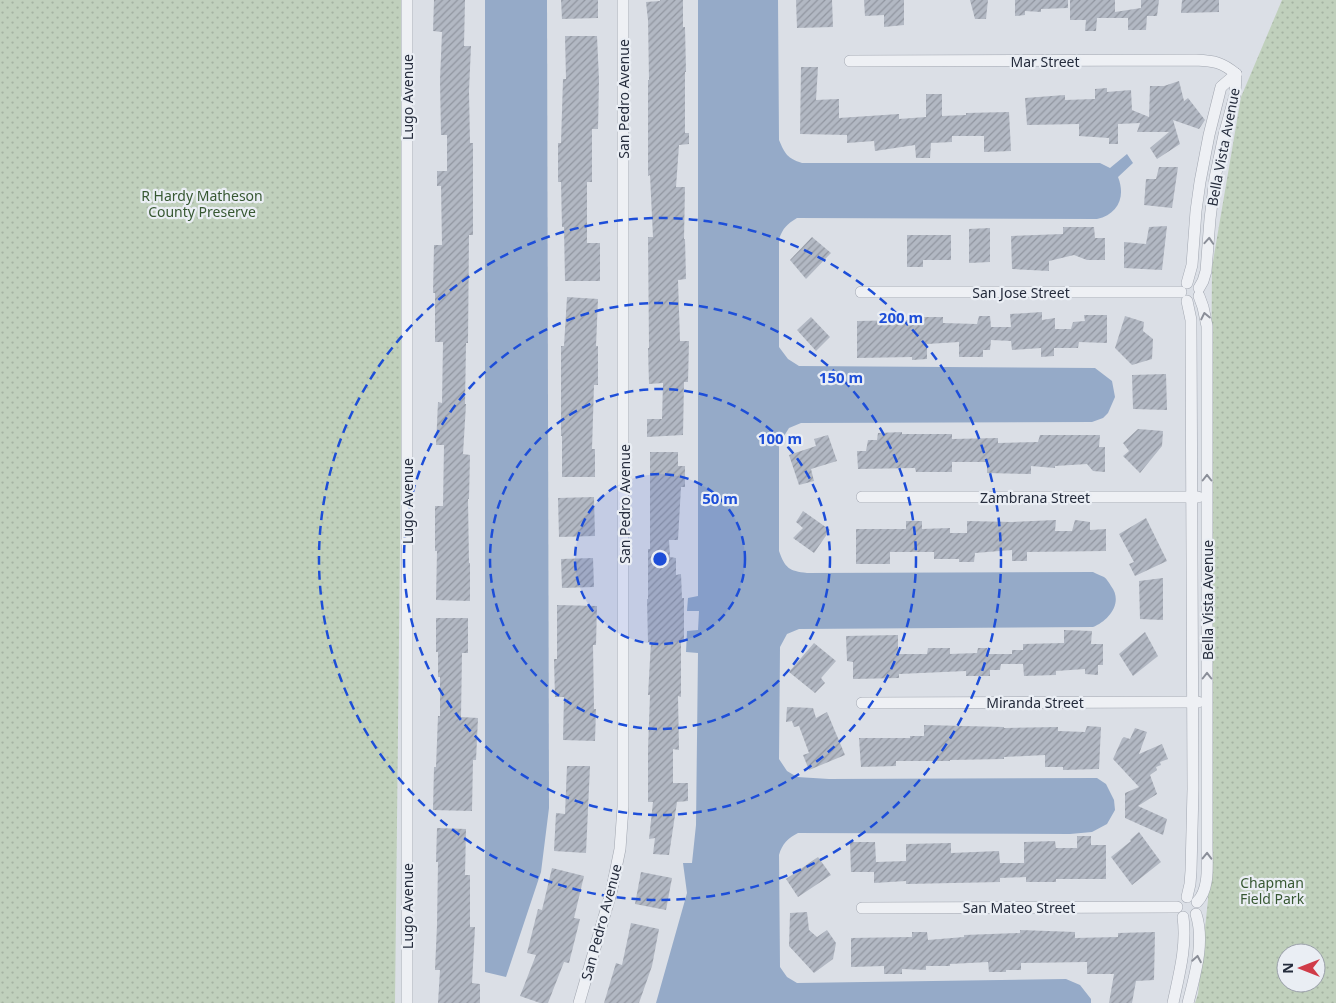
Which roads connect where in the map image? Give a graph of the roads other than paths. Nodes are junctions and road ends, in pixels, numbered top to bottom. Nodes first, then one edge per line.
1 (407, 0) edge
2 (623, 0) edge
3 (850, 61) dead end
4 (1236, 74) junction
5 (861, 292) dead end
6 (1185, 292) junction
7 (1199, 292) junction
8 (862, 497) dead end
9 (1191, 497) junction
10 (1207, 497) junction
11 (1207, 701) junction
12 (1192, 702) junction
13 (862, 703) dead end
14 (1193, 904) junction
15 (862, 908) dead end
16 (1180, 912) junction
17 (408, 1003) edge
18 (579, 1003) edge
19 (1173, 1003) edge
20 (1188, 1003) edge

1 - 17 street, Lugo Avenue
2 - 18 street, San Pedro Avenue
3 - 4 street, Mar Street
4 - 6 street, Bella Vista Avenue
7 -> 4 street, Bella Vista Avenue
5 - 6 street, San Jose Street
6 - 7 street
6 - 7 street
6 - 9 street, Bella Vista Avenue
10 -> 7 street, Bella Vista Avenue
8 - 9 street, Zambrana Street
9 - 10 street, Zambrana Street
9 - 12 street, Bella Vista Avenue
11 -> 10 street, Bella Vista Avenue
11 - 12 street, Miranda Street
14 -> 11 street, Bella Vista Avenue
12 - 13 street, Miranda Street
12 - 14 street, Bella Vista Avenue
14 - 16 street
14 - 16 street, Bella Vista Avenue
20 -> 14 street, Bella Vista Avenue
15 - 16 street, San Mateo Street
16 - 19 street

